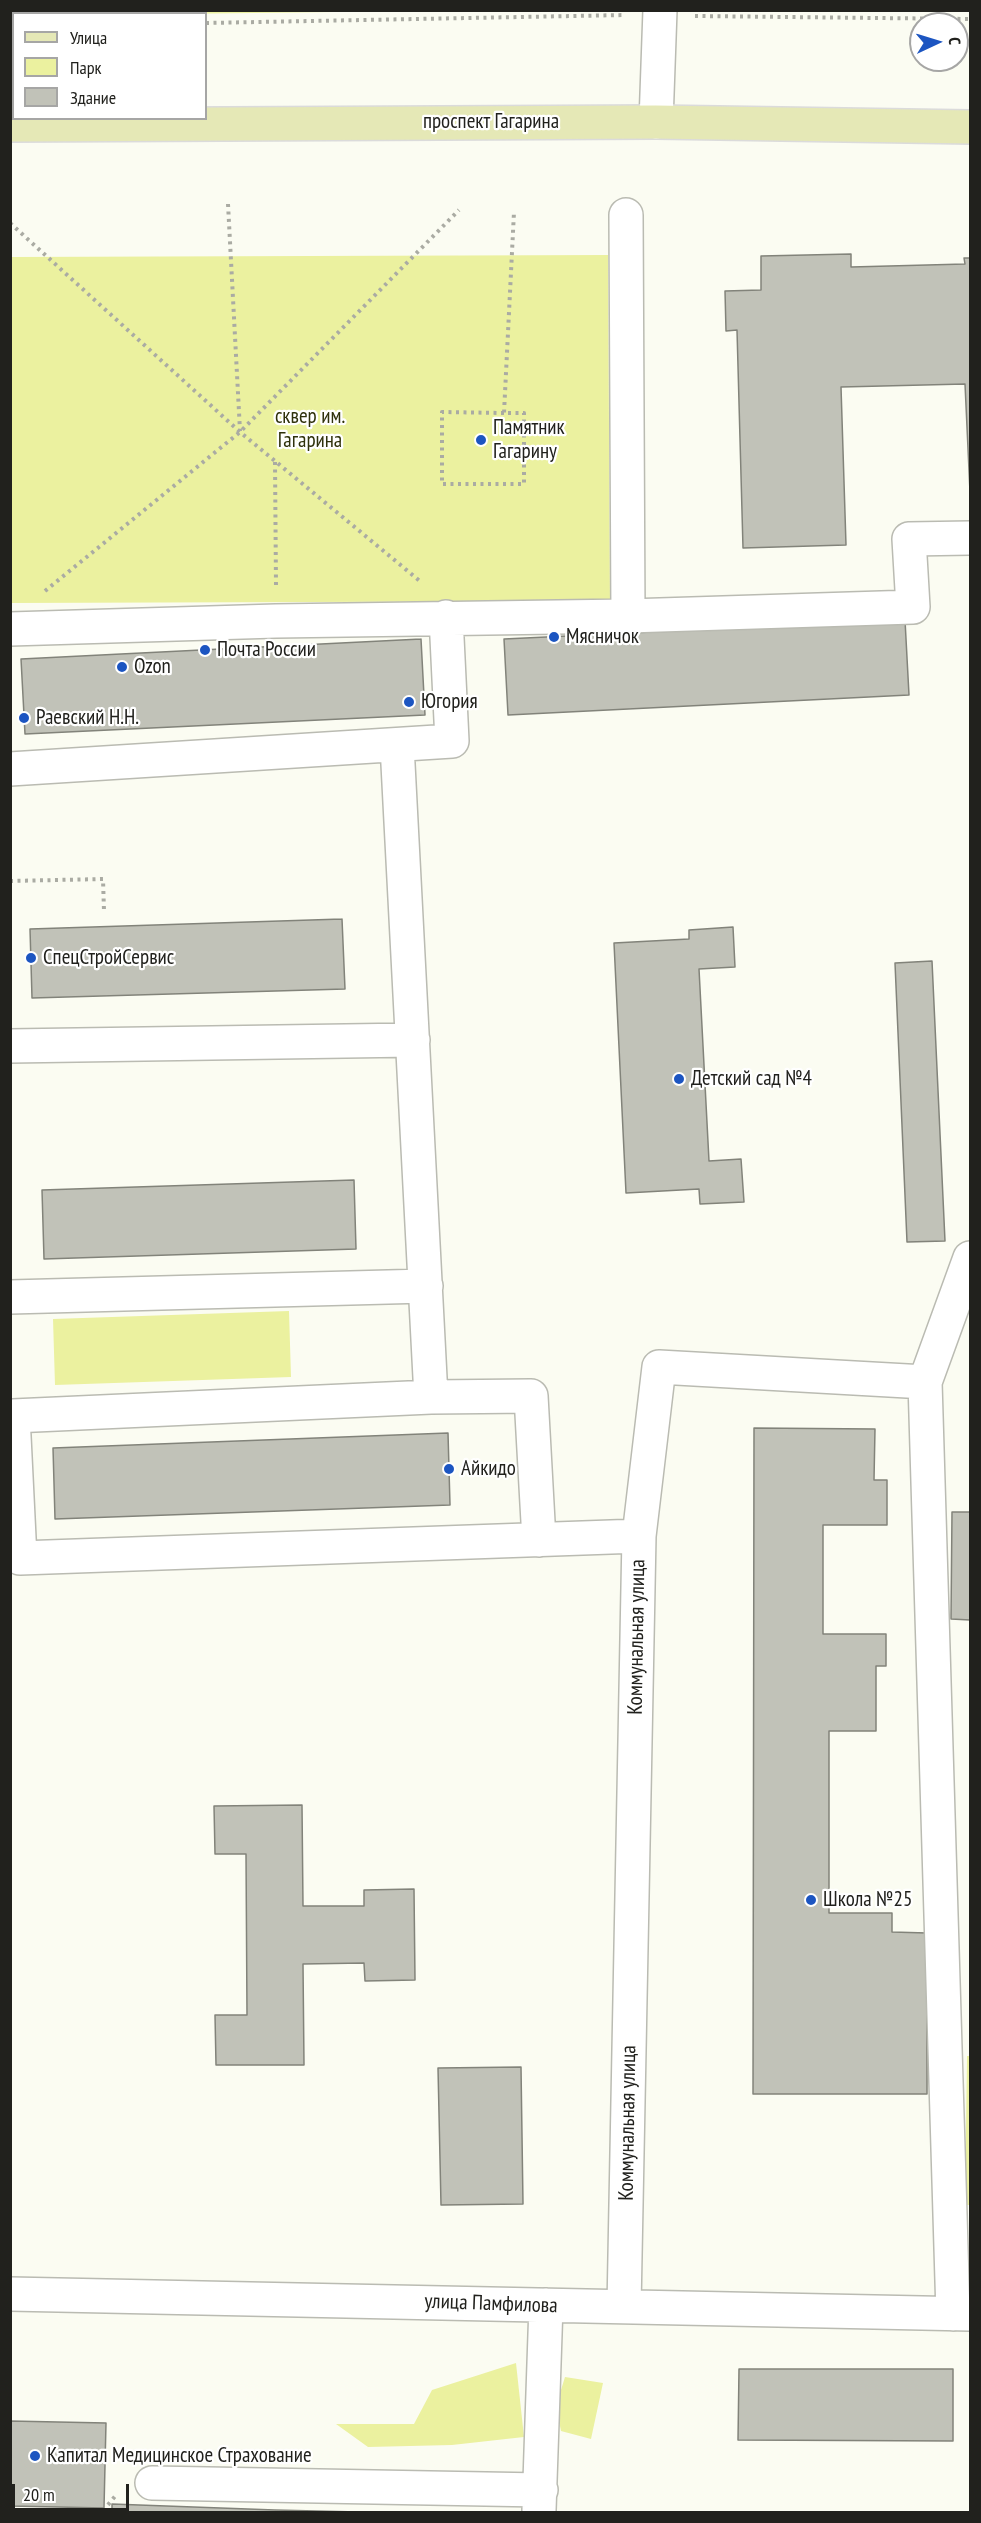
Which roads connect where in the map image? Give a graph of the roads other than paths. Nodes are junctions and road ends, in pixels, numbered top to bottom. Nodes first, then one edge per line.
1 (660, 13) edge
2 (656, 122) junction
3 (10, 125) edge
4 (970, 127) edge
5 (626, 215) dead end
6 (970, 538) edge
7 (454, 616) junction
8 (628, 616) junction
9 (10, 629) edge
10 (397, 744) junction
11 (10, 769) edge
12 (413, 1040) junction
13 (10, 1046) edge
14 (970, 1258) edge
15 (426, 1286) junction
16 (10, 1297) edge
17 (925, 1382) junction
18 (430, 1397) junction
19 (15, 1527) edge
20 (639, 1536) junction
21 (539, 1540) junction
22 (10, 2294) edge
23 (546, 2305) junction
24 (624, 2307) junction
25 (962, 2314) edge
26 (152, 2483) dead end
27 (540, 2501) edge

1 - 2 street
2 - 3 main road, проспект Гагарина
2 - 4 main road, проспект Гагарина
5 - 8 street
6 - 8 street
7 - 8 street
7 - 9 street
7 - 10 street
10 - 11 street
10 - 12 street
12 - 13 street
12 - 15 street
14 - 17 street
15 - 16 street
15 - 18 street
17 - 20 street, Коммунальная улица
17 - 25 street
18 - 19 street
18 - 21 street
19 - 21 street
20 - 21 street
20 - 24 street, Коммунальная улица
22 - 23 street, улица Памфилова
23 - 24 street, улица Памфилова
23 - 27 street
24 - 25 street, улица Памфилова
26 - 27 street

